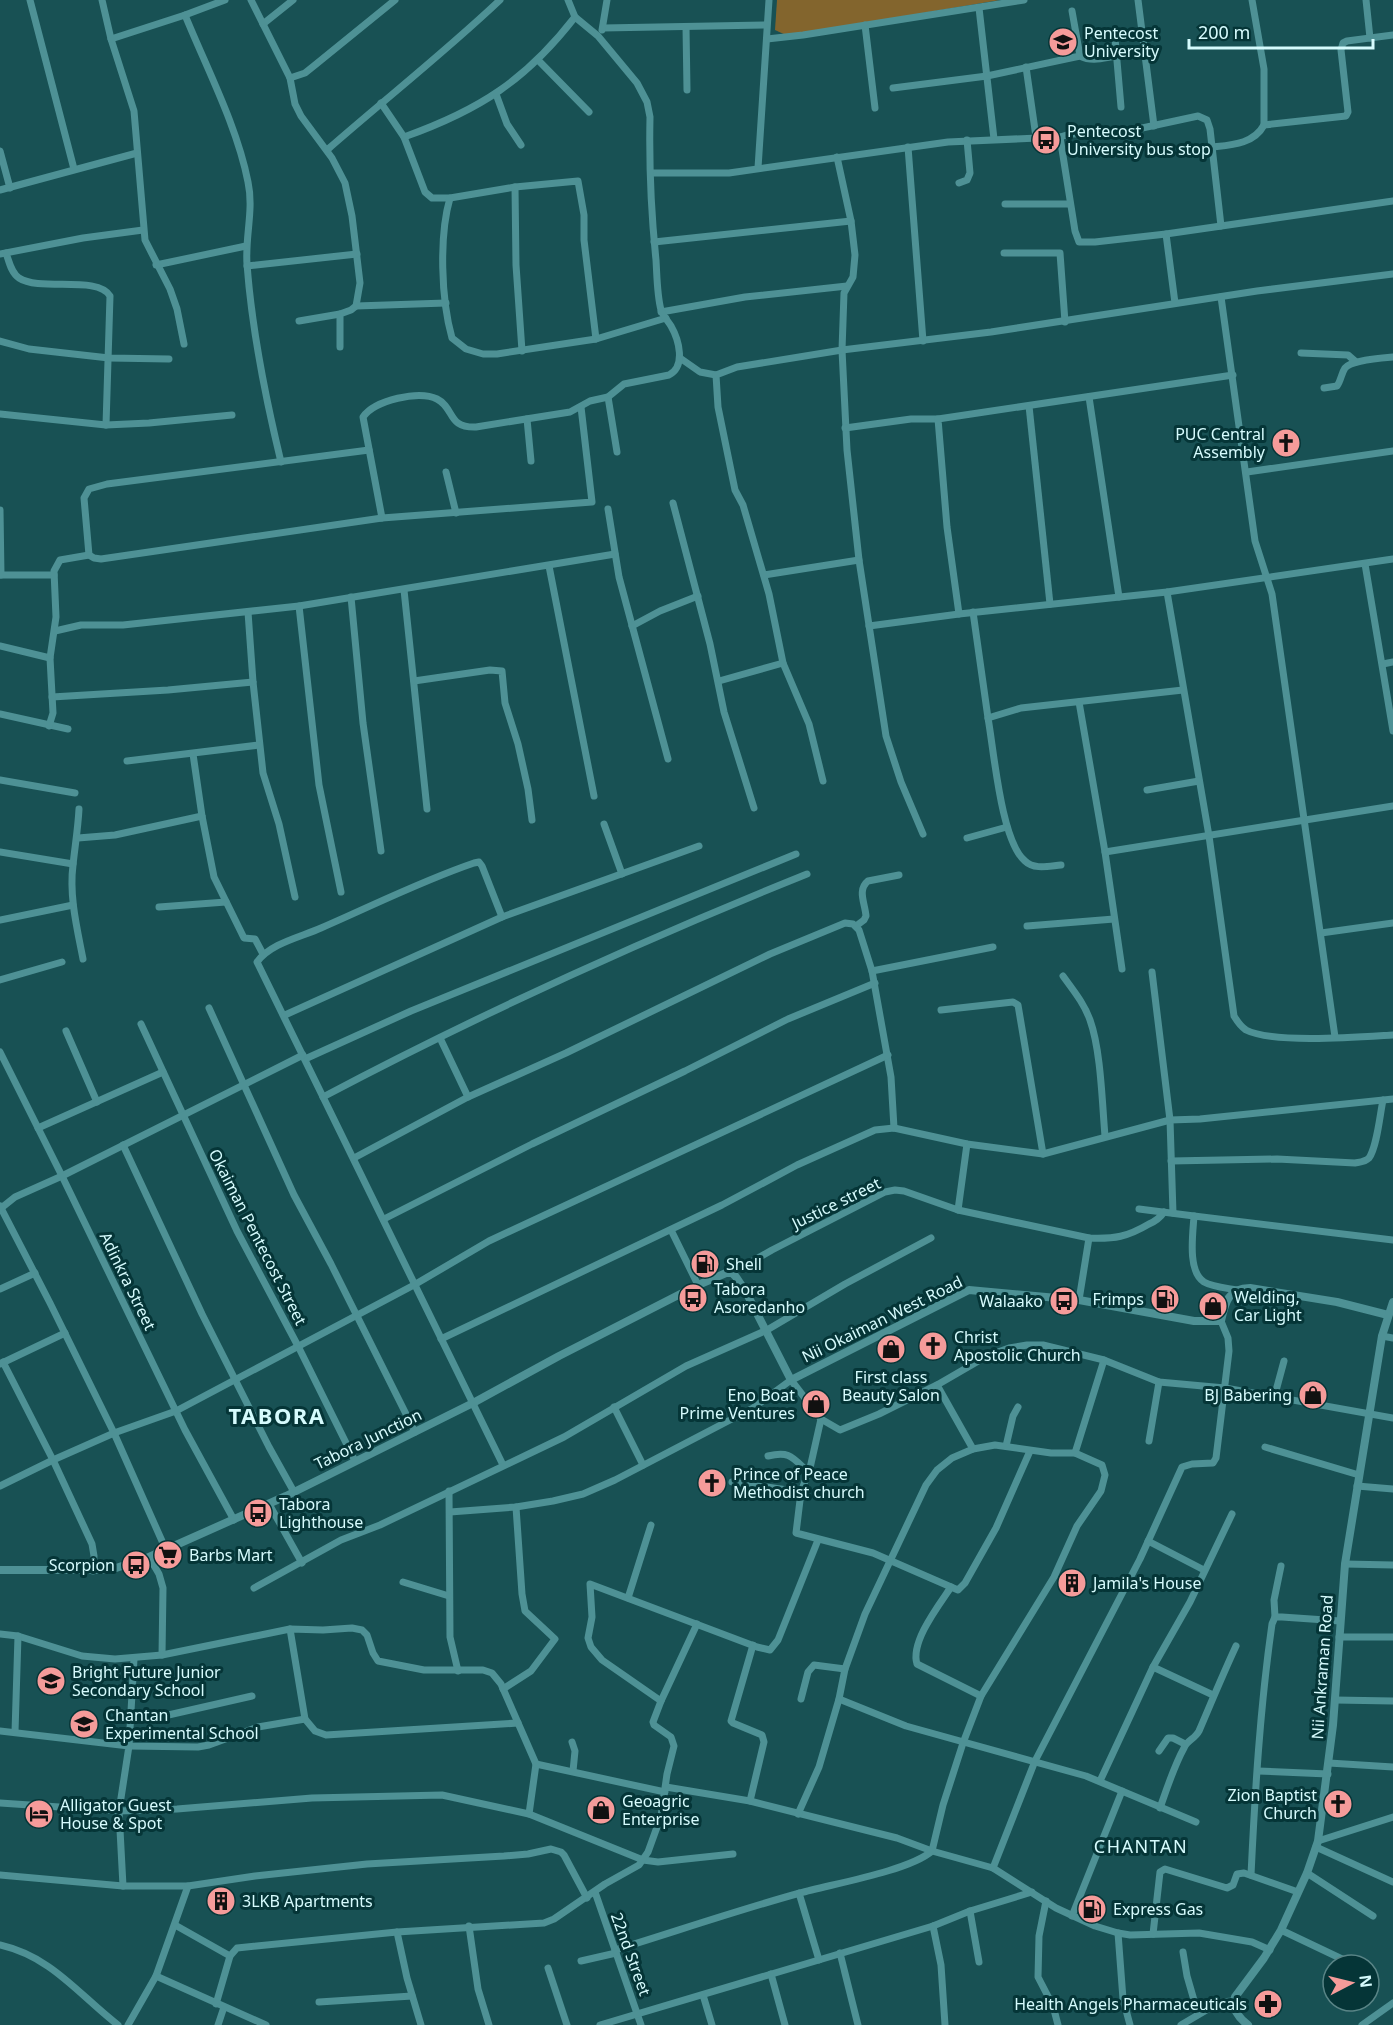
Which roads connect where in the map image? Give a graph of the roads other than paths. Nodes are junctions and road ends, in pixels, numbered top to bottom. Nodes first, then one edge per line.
1 (30, 0) edge
2 (102, 0) edge
3 (225, 0) edge
4 (251, 0) edge
5 (293, 0) edge
6 (395, 0) edge
7 (500, 0) edge
8 (568, 0) edge
9 (607, 0) edge
10 (769, 0) edge
11 (1024, 0) edge
12 (1138, 0) edge
13 (1252, 0) edge
14 (1366, 0) edge
15 (979, 8) junction
16 (1072, 11) dead end
17 (185, 15) junction
18 (575, 16) junction
19 (263, 24) junction
20 (766, 25) junction
21 (865, 25) junction
22 (686, 27) junction
23 (603, 28) junction
24 (1393, 35) edge
25 (598, 36) junction
26 (1115, 38) dead end
27 (1370, 38) junction
28 (111, 39) junction
29 (767, 39) junction
30 (1080, 56) junction
31 (1116, 56) junction
32 (538, 60) junction
33 (1026, 68) junction
34 (987, 76) junction
35 (290, 78) junction
36 (893, 88) dead end
37 (687, 90) dead end
38 (496, 94) junction
39 (381, 103) junction
40 (1121, 107) dead end
41 (874, 108) dead end
42 (589, 112) dead end
43 (1264, 125) junction
44 (1154, 126) junction
45 (404, 137) junction
46 (1036, 137) junction
47 (1060, 137) junction
48 (994, 138) junction
49 (967, 140) junction
50 (521, 145) dead end
51 (908, 147) junction
52 (1213, 147) junction
53 (327, 150) junction
54 (0, 151) edge
55 (137, 153) junction
56 (837, 157) junction
57 (758, 168) junction
58 (74, 170) junction
59 (651, 173) junction
60 (959, 183) dead end
61 (515, 187) junction
62 (10, 188) junction
63 (0, 190) edge
64 (450, 198) junction
65 (1393, 201) edge
66 (1005, 204) dead end
67 (1070, 204) junction
68 (850, 221) junction
69 (1221, 226) junction
70 (143, 230) junction
71 (1166, 234) junction
72 (654, 242) junction
73 (246, 246) junction
74 (3, 254) edge
75 (357, 254) junction
76 (1004, 254) dead end
77 (156, 265) junction
78 (247, 266) junction
79 (1393, 274) edge
80 (847, 286) junction
81 (1221, 297) junction
82 (446, 303) junction
83 (1175, 303) junction
84 (356, 306) junction
85 (340, 314) junction
86 (664, 315) junction
87 (299, 321) dead end
88 (1065, 322) junction
89 (596, 339) junction
90 (0, 341) edge
91 (923, 341) junction
92 (184, 344) dead end
93 (340, 347) dead end
94 (842, 350) junction
95 (522, 351) junction
96 (1301, 353) dead end
97 (1393, 357) edge
98 (109, 358) junction
99 (680, 358) junction
100 (168, 359) dead end
101 (1356, 362) junction
102 (716, 375) junction
103 (1233, 375) junction
104 (1324, 388) dead end
105 (608, 397) junction
106 (1089, 397) junction
107 (1029, 406) junction
108 (580, 407) junction
109 (0, 414) edge
110 (232, 415) dead end
111 (527, 419) junction
112 (938, 419) junction
113 (106, 426) junction
114 (845, 428) junction
115 (369, 450) junction
116 (1393, 451) edge
117 (617, 452) dead end
118 (531, 461) dead end
119 (281, 462) junction
120 (446, 472) dead end
121 (1247, 472) junction
122 (673, 503) dead end
123 (608, 509) dead end
124 (0, 510) edge
125 (456, 513) junction
126 (382, 518) junction
127 (615, 554) junction
128 (89, 555) junction
129 (1393, 559) edge
130 (859, 560) junction
131 (1365, 564) junction
132 (549, 566) junction
133 (1, 575) edge
134 (54, 575) junction
135 (764, 575) junction
136 (1268, 578) junction
137 (404, 590) junction
138 (1167, 592) junction
139 (698, 596) junction
140 (351, 597) junction
141 (1119, 597) junction
142 (1050, 604) junction
143 (300, 606) junction
144 (248, 612) junction
145 (973, 612) junction
146 (958, 614) junction
147 (632, 626) junction
148 (869, 626) junction
149 (55, 631) junction
150 (0, 646) edge
151 (50, 658) junction
152 (1393, 662) edge
153 (783, 663) junction
154 (1383, 664) junction
155 (414, 681) junction
156 (719, 681) junction
157 (253, 682) junction
158 (1183, 690) junction
159 (52, 697) junction
160 (1079, 702) junction
161 (0, 714) edge
162 (988, 718) junction
163 (49, 726) junction
164 (68, 729) dead end
165 (1393, 731) edge
166 (259, 745) junction
167 (193, 754) junction
168 (668, 759) dead end
169 (128, 761) dead end
170 (0, 780) edge
171 (1199, 781) junction
172 (824, 782) dead end
173 (1147, 790) dead end
174 (75, 793) dead end
175 (594, 796) dead end
176 (1393, 806) edge
177 (754, 808) dead end
178 (79, 809) dead end
179 (427, 809) dead end
180 (202, 816) junction
181 (1305, 819) junction
182 (532, 820) dead end
183 (604, 824) dead end
184 (1007, 827) junction
185 (923, 834) dead end
186 (1209, 836) junction
187 (78, 838) junction
188 (967, 838) dead end
189 (699, 846) dead end
190 (381, 851) dead end
191 (0, 852) edge
192 (1105, 852) junction
193 (796, 854) dead end
194 (73, 864) junction
195 (1061, 866) dead end
196 (622, 874) junction
197 (807, 874) dead end
198 (898, 875) dead end
199 (341, 892) dead end
200 (295, 897) dead end
201 (226, 902) junction
202 (74, 905) junction
203 (159, 907) dead end
204 (502, 917) junction
205 (1114, 919) junction
206 (0, 920) edge
207 (1393, 922) edge
208 (856, 926) junction
209 (1027, 926) dead end
210 (1321, 933) junction
211 (993, 947) dead end
212 (262, 952) junction
213 (83, 959) dead end
214 (62, 962) dead end
215 (1122, 969) dead end
216 (872, 971) junction
217 (1152, 972) dead end
218 (1063, 976) dead end
219 (0, 980) edge
220 (875, 983) junction
221 (209, 1008) dead end
222 (941, 1010) dead end
223 (285, 1015) junction
224 (141, 1024) dead end
225 (66, 1031) dead end
226 (1393, 1035) edge
227 (440, 1038) junction
228 (1335, 1038) junction
229 (0, 1052) edge
230 (888, 1054) junction
231 (304, 1057) junction
232 (2, 1061) edge
233 (163, 1072) junction
234 (242, 1085) junction
235 (323, 1097) junction
236 (468, 1097) junction
237 (1393, 1099) edge
238 (1383, 1100) junction
239 (97, 1102) junction
240 (183, 1115) junction
241 (1170, 1120) junction
242 (38, 1128) junction
243 (894, 1128) junction
244 (1105, 1137) junction
245 (967, 1144) junction
246 (123, 1145) junction
247 (1043, 1154) junction
248 (354, 1158) junction
249 (1171, 1161) junction
250 (62, 1176) junction
251 (0, 1208) edge
252 (1139, 1209) dead end
253 (958, 1210) junction
254 (1164, 1212) junction
255 (1173, 1214) junction
256 (1194, 1216) junction
257 (384, 1219) junction
258 (671, 1230) junction
259 (931, 1238) dead end
260 (1089, 1239) junction
261 (1393, 1240) edge
262 (35, 1273) junction
263 (732, 1273) junction
264 (414, 1285) junction
265 (698, 1285) junction
266 (0, 1289) edge
267 (1237, 1290) junction
268 (1078, 1300) junction
269 (1393, 1302) edge
270 (1388, 1315) junction
271 (357, 1316) junction
272 (1221, 1321) junction
273 (767, 1330) junction
274 (65, 1333) junction
275 (1382, 1336) junction
276 (1393, 1338) edge
277 (441, 1339) junction
278 (299, 1348) junction
279 (1104, 1360) junction
280 (1284, 1361) dead end
281 (2, 1363) edge
282 (236, 1380) junction
283 (791, 1380) junction
284 (1159, 1382) junction
285 (937, 1385) junction
286 (1225, 1388) junction
287 (1274, 1398) junction
288 (473, 1403) junction
289 (614, 1407) junction
290 (1018, 1407) dead end
291 (176, 1411) junction
292 (1370, 1414) junction
293 (1393, 1418) edge
294 (821, 1419) junction
295 (415, 1432) junction
296 (114, 1433) junction
297 (1149, 1442) dead end
298 (1006, 1446) junction
299 (1265, 1447) dead end
300 (973, 1449) junction
301 (1030, 1451) junction
302 (1075, 1453) junction
303 (768, 1456) dead end
304 (53, 1460) junction
305 (355, 1461) junction
306 (503, 1464) junction
307 (643, 1465) junction
308 (808, 1472) junction
309 (1359, 1475) junction
310 (732, 1482) dead end
311 (0, 1486) edge
312 (1357, 1486) junction
313 (1393, 1490) edge
314 (448, 1491) junction
315 (294, 1492) junction
316 (801, 1492) junction
317 (269, 1504) junction
318 (516, 1507) junction
319 (450, 1512) junction
320 (1232, 1514) dead end
321 (234, 1520) junction
322 (651, 1525) dead end
323 (818, 1540) junction
324 (1148, 1541) junction
325 (166, 1550) junction
326 (149, 1557) junction
327 (890, 1559) junction
328 (302, 1563) junction
329 (1345, 1564) junction
330 (1393, 1565) edge
331 (1281, 1566) dead end
332 (0, 1570) edge
333 (1204, 1570) junction
334 (93, 1571) junction
335 (403, 1582) dead end
336 (951, 1587) junction
337 (254, 1588) dead end
338 (450, 1596) junction
339 (628, 1598) junction
340 (1275, 1617) junction
341 (1340, 1621) junction
342 (697, 1624) junction
343 (290, 1629) junction
344 (0, 1634) edge
345 (18, 1636) junction
346 (1339, 1637) junction
347 (1393, 1637) edge
348 (753, 1646) junction
349 (1236, 1646) dead end
350 (162, 1655) junction
351 (134, 1659) junction
352 (1153, 1667) junction
353 (845, 1669) junction
354 (458, 1671) junction
355 (503, 1689) junction
356 (1213, 1695) junction
357 (252, 1696) dead end
358 (981, 1696) junction
359 (801, 1699) dead end
360 (839, 1699) junction
361 (1335, 1700) junction
362 (661, 1701) junction
363 (1393, 1701) edge
364 (131, 1718) junction
365 (305, 1719) junction
366 (518, 1723) junction
367 (0, 1731) edge
368 (15, 1732) junction
369 (572, 1742) dead end
370 (963, 1743) junction
371 (1185, 1744) junction
372 (129, 1746) junction
373 (1159, 1751) dead end
374 (1035, 1761) junction
375 (1329, 1763) junction
376 (536, 1764) junction
377 (1393, 1767) edge
378 (573, 1771) junction
379 (1258, 1771) junction
380 (1328, 1774) junction
381 (1100, 1781) junction
382 (666, 1790) junction
383 (1122, 1791) junction
384 (750, 1801) junction
385 (0, 1803) edge
386 (1160, 1808) junction
387 (119, 1811) junction
388 (529, 1814) junction
389 (798, 1814) junction
390 (1393, 1817) edge
391 (1196, 1822) dead end
392 (1317, 1844) junction
393 (932, 1851) junction
394 (733, 1854) dead end
395 (643, 1860) junction
396 (993, 1868) junction
397 (1307, 1873) junction
398 (0, 1875) edge
399 (1251, 1875) junction
400 (1393, 1882) edge
401 (123, 1886) junction
402 (188, 1886) junction
403 (1032, 1892) junction
404 (1298, 1892) junction
405 (595, 1893) junction
406 (798, 1893) junction
407 (587, 1898) junction
408 (1046, 1901) junction
409 (970, 1911) junction
410 (1072, 1916) junction
411 (1373, 1916) dead end
412 (175, 1925) junction
413 (469, 1926) junction
414 (933, 1926) junction
415 (1281, 1930) junction
416 (397, 1932) junction
417 (1118, 1933) junction
418 (1153, 1934) junction
419 (0, 1945) edge
420 (1270, 1950) junction
421 (616, 1952) junction
422 (1183, 1952) dead end
423 (840, 1953) junction
424 (1329, 1953) edge
425 (230, 1956) junction
426 (819, 1960) junction
427 (581, 1961) dead end
428 (979, 1962) dead end
429 (548, 1968) dead end
430 (771, 1974) junction
431 (156, 1976) junction
432 (703, 1995) junction
433 (412, 1996) junction
434 (1233, 2001) junction
435 (320, 2002) dead end
436 (1393, 2002) edge
437 (220, 2006) junction
438 (638, 2014) junction
439 (1198, 2014) junction
440 (118, 2025) edge
441 (128, 2025) edge
442 (218, 2025) edge
443 (266, 2025) edge
444 (421, 2025) edge
445 (489, 2025) edge
446 (567, 2025) edge
447 (600, 2025) edge
448 (641, 2025) edge
449 (712, 2025) edge
450 (785, 2025) edge
451 (858, 2025) edge
452 (945, 2025) edge
453 (1058, 2025) edge
454 (1130, 2025) edge
455 (1181, 2025) edge
456 (1248, 2025) edge
457 (1362, 2025) edge

1 - 58 street
2 - 28 street
3 - 17 street
4 - 19 street
5 - 19 street
6 - 35 street
7 - 39 street
8 - 18 street
9 - 23 street
10 - 20 street
11 - 15 street
12 - 44 street
13 - 43 street
14 - 27 street
15 - 21 street
15 - 34 street
16 - 30 street
17 - 28 street
17 - 73 street
18 - 25 street
18 - 32 street
19 - 35 street
20 - 22 street
20 - 29 street
21 - 29 street
21 - 41 street
22 - 23 street
22 - 37 street
23 - 25 street
24 - 27 street
25 - 59 street
26 - 31 street
27 - 43 street
28 - 55 street
29 - 57 street
30 - 31 street
30 - 33 street
31 - 40 street
32 - 38 street
32 - 42 street
33 - 34 street
33 - 46 street
34 - 36 street
34 - 48 street
35 - 53 street
38 - 45 street
38 - 50 street
39 - 45 street
39 - 53 street
43 - 52 street
44 - 47 street
44 - 52 street
45 - 64 street
46 - 47 street
46 - 48 street
47 - 67 street
48 - 49 street
49 - 51 street
49 - 60 street
51 - 56 street
51 - 91 street
52 - 69 street
53 - 75 street
54 - 62 street
55 - 58 street
55 - 70 street
56 - 57 street
56 - 68 street
57 - 59 street
58 - 62 street
59 - 72 street
61 - 64 street
61 - 89 street
61 - 95 street
62 - 63 street
64 - 82 street
65 - 69 street
66 - 67 street
67 - 71 street
68 - 72 street
68 - 80 street
69 - 71 street
70 - 74 street
70 - 77 street
71 - 83 street
72 - 86 street
73 - 77 street
73 - 78 street
74 - 98 street
75 - 78 street
75 - 84 street
76 - 88 street
77 - 92 street
78 - 119 street
79 - 81 street
80 - 86 street
80 - 94 street
81 - 83 street
81 - 103 street
82 - 84 street
82 - 95 street
83 - 88 street
84 - 85 street
85 - 87 street
85 - 93 street
86 - 89 street
86 - 99 street
88 - 91 street
89 - 95 street
90 - 98 street
91 - 94 street
94 - 102 street
94 - 114 street
96 - 101 street
97 - 101 street
98 - 100 street
98 - 113 street
99 - 102 street
99 - 105 street
101 - 104 street
102 - 135 street
103 - 106 street
103 - 121 street
105 - 108 street
105 - 117 street
106 - 107 street
106 - 141 street
107 - 112 street
107 - 142 street
108 - 111 street
108 - 125 street
109 - 113 street
110 - 113 street
111 - 115 street
111 - 118 street
112 - 114 street
112 - 146 street
114 - 130 street
115 - 119 street
115 - 126 street
116 - 121 street
119 - 128 street
120 - 125 street
121 - 136 street
122 - 139 street
123 - 127 street
124 - 133 street
125 - 126 street
126 - 128 street
127 - 132 street
127 - 147 street
128 - 134 street
129 - 131 street
130 - 135 street
130 - 148 street
131 - 136 street
131 - 154 street
132 - 137 street
132 - 175 street
133 - 134 street
134 - 149 street
135 - 153 street
136 - 138 street
136 - 181 street
137 - 140 street
137 - 155 street
138 - 141 street
138 - 158 street
139 - 147 street
139 - 156 street
140 - 143 street
140 - 190 street
141 - 142 street
142 - 145 street
143 - 144 street
143 - 199 street
144 - 149 street
144 - 157 street
145 - 146 street
145 - 162 street
146 - 148 street
147 - 168 street
148 - 185 street
149 - 151 street
150 - 151 street
151 - 159 street
152 - 154 street
153 - 156 street
153 - 172 street
154 - 165 street
155 - 179 street
155 - 182 street
156 - 177 street
157 - 159 street
157 - 166 street
158 - 160 street
158 - 171 street
159 - 163 street
160 - 162 street
160 - 192 street
161 - 163 street
162 - 184 street
163 - 164 street
166 - 167 street
166 - 200 street
167 - 169 street
167 - 180 street
170 - 174 street
171 - 173 street
171 - 186 street
176 - 181 street
178 - 187 street
180 - 187 street
180 - 201 street
181 - 186 street
181 - 210 street
183 - 196 street
184 - 188 street
184 - 195 street
186 - 192 street
186 - 228 street
187 - 194 street
189 - 196 street
191 - 194 street
192 - 205 street
193 - 231 street
194 - 202 street
196 - 204 street
197 - 227 street
198 - 208 street
201 - 203 street
201 - 212 street
202 - 206 street
202 - 213 street
204 - 212 street
204 - 223 street
205 - 209 street
205 - 215 street
207 - 210 street
208 - 216 street
208 - 236 street
210 - 228 street
211 - 216 street
212 - 223 street
214 - 219 street
216 - 220 street
217 - 241 street
218 - 244 street
220 - 230 street
220 - 257 street
221 - 234 street
222 - 247 street
223 - 231 street
224 - 233 street, Okaiman Pentecost Street
225 - 239 street
226 - 228 street
227 - 235 street
227 - 236 street
229 - 232 street, Adinkra Street
230 - 243 street
230 - 264 street
231 - 234 street
231 - 235 street
232 - 242 street, Adinkra Street
233 - 239 street
233 - 240 street, Okaiman Pentecost Street
234 - 240 street
234 - 271 street
235 - 248 street
236 - 248 street
237 - 238 street
238 - 241 street
238 - 249 street
239 - 242 street
240 - 246 street
240 - 278 street, Okaiman Pentecost Street
241 - 244 street
241 - 249 street
242 - 250 street, Adinkra Street
243 - 245 street
243 - 258 street
244 - 247 street
245 - 247 street
245 - 253 street
246 - 250 street
246 - 282 street
248 - 257 street
249 - 255 street
250 - 251 street
250 - 291 street, Adinkra Street
251 - 262 street
252 - 254 street
253 - 260 street, Justice street
253 - 263 street, Justice street
254 - 255 street
254 - 260 street, Justice street
255 - 256 street
256 - 261 street
256 - 267 street
257 - 264 street
258 - 265 street
258 - 277 street
259 - 273 street
260 - 268 street
262 - 266 street
262 - 274 street
263 - 265 street, Tabora Junction
263 - 273 street, Nii Okaiman West Road
264 - 271 street
264 - 277 street
265 - 288 street, Tabora Junction
267 - 270 street
267 - 272 street
268 - 272 street, Nii Okaiman West Road
268 - 283 street, Nii Okaiman West Road
269 - 270 street, Nii Ankraman Road
270 - 275 street, Nii Ankraman Road
271 - 278 street
271 - 295 street
272 - 286 street
273 - 283 street, Nii Okaiman West Road
273 - 289 street
274 - 281 street
274 - 296 street
275 - 276 street
275 - 292 street, Nii Ankraman Road
277 - 288 street
278 - 282 street
278 - 305 street, Okaiman Pentecost Street
279 - 284 street
279 - 285 street
279 - 302 street
280 - 287 street
281 - 304 street
282 - 291 street
282 - 315 street
283 - 294 street
283 - 307 street
284 - 286 street
284 - 297 street
285 - 294 street
285 - 300 street
286 - 287 street
286 - 324 street
287 - 292 street
288 - 295 street, Tabora Junction
288 - 306 street
289 - 306 street
289 - 307 street
290 - 298 street
291 - 296 street
291 - 321 street, Adinkra Street
292 - 293 street
292 - 309 street, Nii Ankraman Road
294 - 308 street
295 - 305 street, Tabora Junction
296 - 304 street
296 - 325 street
298 - 300 street
298 - 301 street
299 - 309 street
300 - 327 street
301 - 302 street
301 - 336 street
302 - 358 street
303 - 308 street
304 - 311 street
304 - 334 street
305 - 315 street, Tabora Junction
306 - 314 street
307 - 318 street
308 - 316 street
309 - 312 street, Nii Ankraman Road
310 - 316 street
312 - 313 street
312 - 329 street, Nii Ankraman Road
314 - 319 street
314 - 328 street
315 - 317 street, Tabora Junction
316 - 323 street
317 - 321 street, Tabora Junction
317 - 328 street
318 - 319 street
318 - 355 street
319 - 338 street
320 - 333 street
321 - 325 street, Tabora Junction
322 - 339 street
323 - 327 street
323 - 348 street
324 - 333 street
324 - 374 street
325 - 326 street, Tabora Junction
326 - 334 street, Tabora Junction
326 - 350 street
327 - 336 street
327 - 353 street
328 - 337 street
329 - 330 street
329 - 341 street, Nii Ankraman Road
331 - 340 street
332 - 334 street, Tabora Junction
333 - 352 street
335 - 338 street
336 - 358 street
338 - 354 street
339 - 342 street
339 - 362 street
340 - 341 street
340 - 379 street
341 - 346 street, Nii Ankraman Road
342 - 348 street
342 - 362 street
343 - 350 street
343 - 354 street
343 - 365 street
344 - 345 street
345 - 351 street
345 - 368 street
346 - 347 street
346 - 361 street, Nii Ankraman Road
348 - 384 street
349 - 356 street
350 - 351 street
351 - 364 street
352 - 356 street
352 - 381 street
353 - 359 street
353 - 360 street
354 - 355 street
355 - 366 street
356 - 371 street
357 - 364 street
358 - 370 street
360 - 370 street
360 - 389 street
361 - 363 street
361 - 375 street, Nii Ankraman Road
362 - 382 street
364 - 372 street
365 - 366 street
365 - 372 street
366 - 376 street
367 - 368 street
368 - 372 street
369 - 378 street
370 - 374 street
370 - 393 street
371 - 373 street
371 - 386 street
372 - 387 street
374 - 381 street
374 - 396 street
375 - 377 street
375 - 380 street, Nii Ankraman Road
376 - 378 street
376 - 388 street
378 - 382 street
379 - 380 street
379 - 399 street
380 - 392 street, Nii Ankraman Road
381 - 383 street
382 - 384 street
382 - 395 street
383 - 386 street
383 - 410 street
384 - 389 street
385 - 387 street
386 - 391 street
387 - 388 street
387 - 401 street
388 - 395 street
389 - 393 street
390 - 392 street
392 - 397 street, Nii Ankraman Road
392 - 400 street
393 - 396 street
393 - 406 street
394 - 395 street
395 - 405 street
396 - 403 street
397 - 404 street, Nii Ankraman Road
397 - 411 street
398 - 401 street
399 - 404 street
399 - 418 street
401 - 402 street
402 - 407 street
402 - 412 street
403 - 408 street
403 - 409 street
404 - 415 street, Nii Ankraman Road
405 - 407 street
405 - 421 street, 22nd Street
406 - 421 street
406 - 426 street
407 - 413 street
408 - 410 street
408 - 453 street
409 - 414 street
409 - 428 street
410 - 417 street
412 - 425 street
412 - 431 street
413 - 416 street
413 - 445 street
414 - 423 street
414 - 452 street
415 - 420 street, Nii Ankraman Road
415 - 424 street
416 - 425 street
416 - 433 street
417 - 418 street
417 - 454 street
418 - 420 street
419 - 440 street
420 - 434 street, Nii Ankraman Road
421 - 427 street
421 - 438 street, 22nd Street
422 - 439 street
423 - 426 street
423 - 451 street
425 - 437 street
426 - 430 street
429 - 446 street
430 - 432 street
430 - 450 street
431 - 437 street
431 - 441 street
432 - 438 street
432 - 449 street
433 - 435 street
433 - 444 street
434 - 439 street
434 - 456 street
436 - 457 street
437 - 442 street
437 - 443 street
438 - 447 street
438 - 448 street, 22nd Street
439 - 455 street

